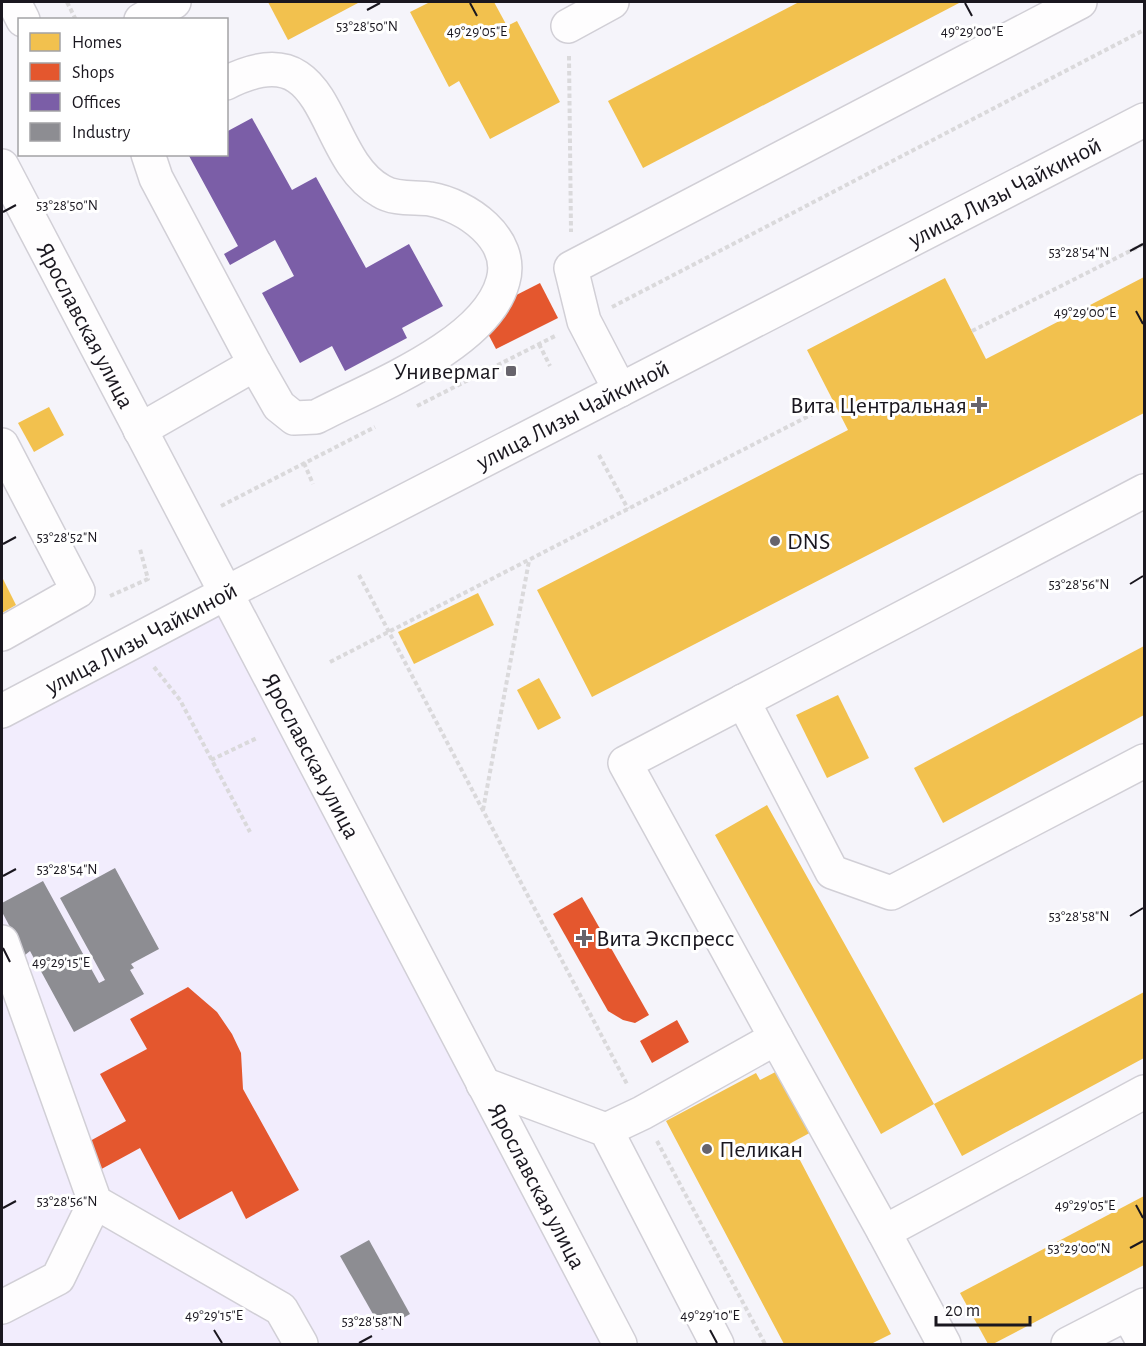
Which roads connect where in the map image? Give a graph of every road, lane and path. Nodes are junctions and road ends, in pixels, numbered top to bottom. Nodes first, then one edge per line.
1 (14, 2) edge
2 (67, 2) edge
3 (174, 2) edge
4 (612, 2) edge
5 (1080, 2) edge
6 (23, 18) edge
7 (75, 18) edge
8 (145, 18) edge
9 (568, 26) joint
10 (1144, 30) edge
11 (228, 82) edge
12 (1144, 120) edge
13 (149, 156) edge
14 (2, 166) edge
15 (1144, 244) edge
16 (571, 268) junction
17 (585, 321) junction
18 (972, 331) dead end
19 (539, 344) junction
20 (255, 364) junction
21 (550, 366) dead end
22 (620, 390) junction
23 (834, 403) dead end
24 (411, 409) dead end
25 (378, 426) dead end
26 (140, 430) junction
27 (2, 446) edge
28 (599, 455) dead end
29 (304, 463) junction
30 (313, 484) dead end
31 (1144, 491) edge
32 (221, 506) dead end
33 (628, 509) junction
34 (140, 549) dead end
35 (529, 560) junction
36 (359, 575) dead end
37 (226, 593) junction
38 (106, 597) dead end
39 (388, 631) junction
40 (2, 634) edge
41 (134, 642) junction
42 (330, 662) dead end
43 (743, 701) junction
44 (2, 711) edge
45 (257, 738) dead end
46 (211, 760) junction
47 (1144, 761) edge
48 (483, 810) junction
49 (250, 832) dead end
50 (2, 943) edge
51 (776, 1038) junction
52 (483, 1084) junction
53 (1144, 1092) edge
54 (642, 1113) junction
55 (606, 1130) junction
56 (94, 1202) junction
57 (884, 1232) junction
58 (2, 1307) edge
59 (1136, 1309) edge
60 (1144, 1342) edge
61 (302, 1344) edge
62 (620, 1344) edge
63 (717, 1344) edge
64 (765, 1344) edge
65 (944, 1344) edge
66 (1068, 1344) edge

1 - 6 main road
2 - 7 path
3 - 8 main road
4 - 9 main road
5 - 16 main road
9 - 16 path
10 - 17 path
11 - 20 main road
12 - 22 main road, улица Лизы Чайкиной
13 - 20 main road
14 - 26 main road, Ярославская улица
15 - 18 path
16 - 17 main road
17 - 19 path
17 - 22 main road
19 - 21 path
19 - 24 path
20 - 26 main road
22 - 37 main road, улица Лизы Чайкиной
23 - 33 path
25 - 29 path
26 - 37 main road, Ярославская улица
27 - 40 main road
28 - 33 path
29 - 30 path
29 - 32 path
31 - 43 main road
33 - 35 path
34 - 38 path
35 - 39 path
35 - 48 path
36 - 39 path
37 - 41 main road, улица Лизы Чайкиной
37 - 52 main road, Ярославская улица
39 - 42 path
39 - 48 path
41 - 44 main road, улица Лизы Чайкиной
41 - 46 path
43 - 47 main road
43 - 51 main road
45 - 46 path
46 - 49 path
48 - 54 path
50 - 56 main road
51 - 54 main road
51 - 57 main road
52 - 55 main road
52 - 62 main road, Ярославская улица
53 - 57 main road
54 - 55 main road
54 - 64 path
55 - 63 main road
56 - 58 main road
56 - 61 main road
57 - 65 main road
59 - 60 main road
59 - 66 main road

